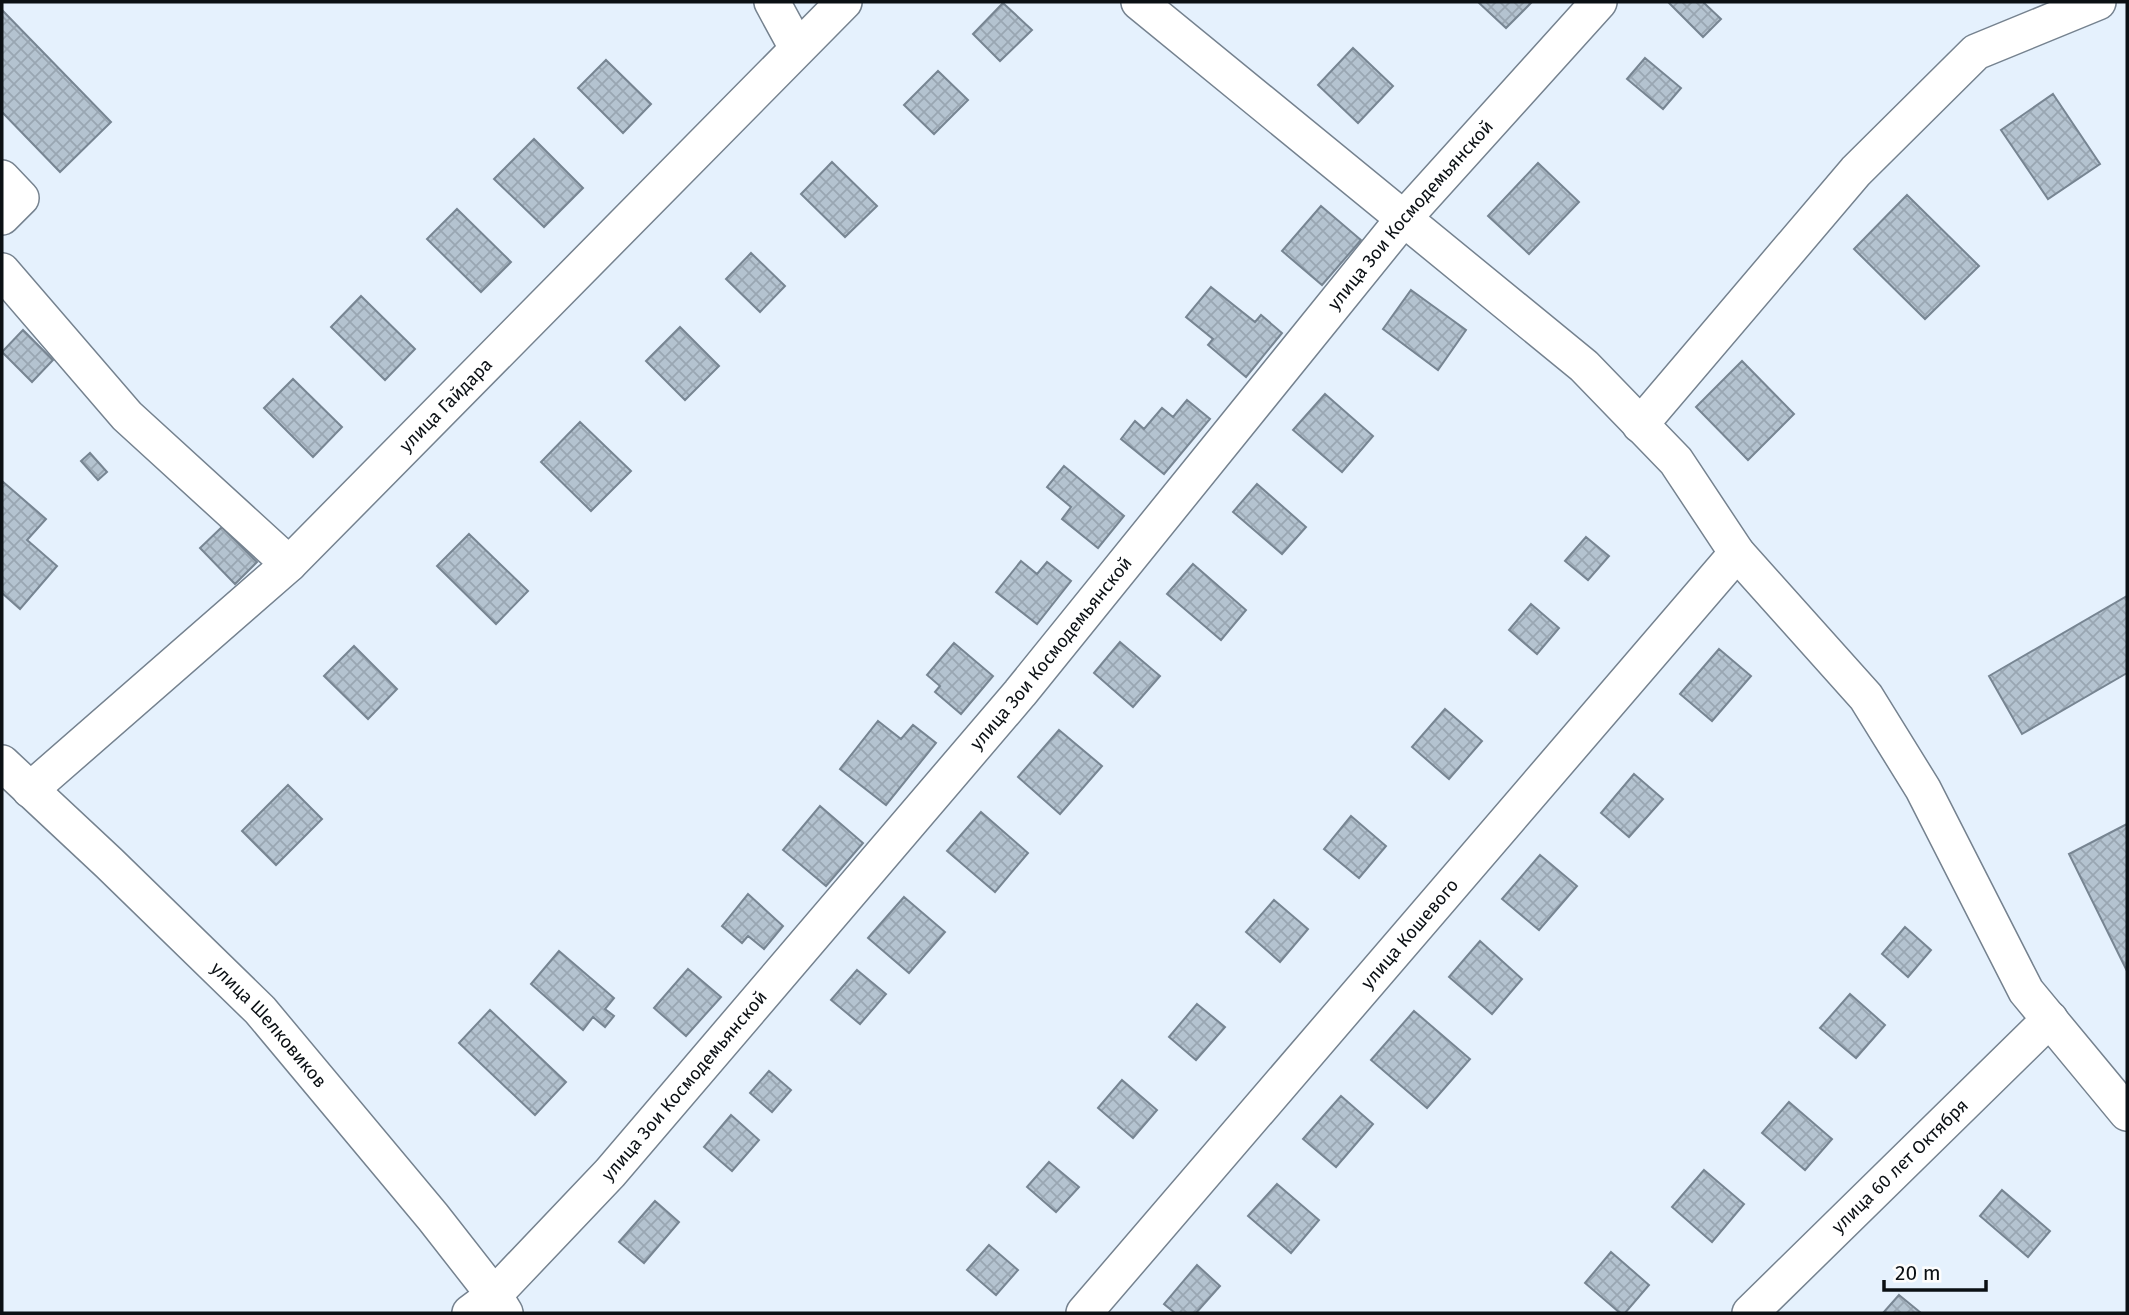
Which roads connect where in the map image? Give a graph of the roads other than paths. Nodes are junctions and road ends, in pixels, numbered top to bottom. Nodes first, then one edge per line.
1 (772, 2) edge
2 (844, 2) edge
3 (1139, 2) edge
4 (1599, 2) edge
5 (2098, 2) edge
6 (797, 48) junction
7 (2, 178) edge
8 (2, 216) edge
9 (1404, 218) junction
10 (2, 271) edge
11 (1640, 425) junction
12 (1737, 553) junction
13 (289, 564) junction
14 (2, 763) edge
15 (30, 790) junction
16 (2050, 1019) junction
17 (2127, 1113) edge
18 (490, 1307) edge
19 (1084, 1313) edge
20 (1749, 1313) edge

1 - 6 street
2 - 6 street, улица Гайдара
3 - 9 street
4 - 9 street, улица Зои Космодемьянской
5 - 11 street
6 - 13 street, улица Гайдара
7 - 8 street
9 - 11 street
9 - 18 street, улица Зои Космодемьянской
10 - 13 street
11 - 12 street
12 - 16 street
12 - 19 street, улица Кошевого
13 - 15 street, улица Гайдара
14 - 15 street, улица Шелковиков
15 - 18 street, улица Шелковиков
16 - 17 street
16 - 20 street, улица 60 лет Октября

